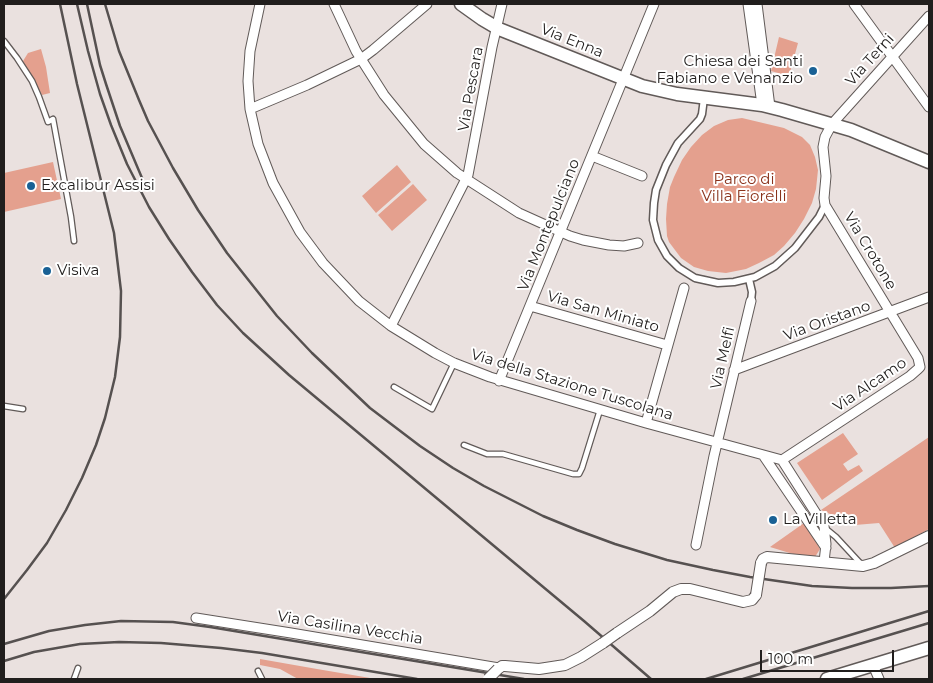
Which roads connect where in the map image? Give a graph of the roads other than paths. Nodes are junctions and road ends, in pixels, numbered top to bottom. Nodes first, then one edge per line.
1 (260, 4) edge
2 (334, 4) edge
3 (427, 4) edge
4 (461, 4) edge
5 (502, 4) edge
6 (654, 4) edge
7 (748, 4) edge
8 (757, 4) edge
9 (854, 4) edge
10 (929, 16) edge
11 (496, 27) junction
12 (4, 41) edge
13 (893, 56) junction
14 (361, 59) junction
15 (624, 79) junction
16 (704, 98) junction
17 (766, 106) junction
18 (929, 107) edge
19 (250, 108) junction
20 (832, 124) junction
21 (592, 156) junction
22 (929, 162) edge
23 (642, 176) dead end
24 (466, 180) junction
25 (825, 205) junction
26 (560, 232) junction
27 (74, 241) dead end
28 (638, 243) dead end
29 (749, 279) junction
30 (684, 288) dead end
31 (929, 298) edge
32 (750, 301) joint
33 (530, 306) junction
34 (890, 312) junction
35 (391, 326) junction
36 (667, 345) junction
37 (454, 363) junction
38 (734, 370) junction
39 (499, 381) junction
40 (394, 387) dead end
41 (4, 406) edge
42 (23, 409) dead end
43 (600, 410) junction
44 (646, 423) junction
45 (717, 443) junction
46 (464, 445) dead end
47 (764, 455) junction
48 (782, 460) junction
49 (825, 528) junction
50 (929, 536) edge
51 (696, 544) dead end
52 (826, 549) junction
53 (824, 562) junction
54 (863, 566) junction
55 (196, 618) dead end
56 (929, 648) edge
57 (873, 665) junction
58 (78, 668) dead end
59 (498, 668) junction
60 (258, 671) dead end
61 (74, 679) edge
62 (262, 679) edge
63 (488, 679) edge
64 (827, 679) edge
65 (879, 679) edge

1 - 19 street, Via della Stazione Tuscolana
2 - 14 street
3 - 14 street
4 - 11 main road, Via Enna
5 - 11 street, Via Pescara
6 - 15 street, Via Montepulciano
7 - 17 street
8 - 17 street
9 - 13 street
10 - 13 street, Via Terni
11 - 15 main road, Via Enna
11 - 24 street, Via Pescara
12 - 27 lane
13 - 18 street
13 - 20 street, Via Terni
14 - 19 street
14 - 24 street
15 - 16 main road, Via Enna
15 - 21 street, Via Montepulciano
16 - 17 main road, Via Enna
16 - 29 street
17 - 20 main road, Via Enna
19 - 35 street, Via della Stazione Tuscolana
20 - 22 main road, Via Enna
20 - 25 street
21 - 23 street
21 - 26 street, Via Montepulciano
24 - 26 street
24 - 35 street, Via Pescara
25 - 29 street
25 - 34 street, Via Crotone
26 - 28 street
26 - 33 street, Via Montepulciano
29 - 32 street, Via Melfi
30 - 36 street
31 - 34 street, Via Oristano
32 - 38 street, Via Melfi
33 - 36 street, Via San Miniato
33 - 39 street, Via Montepulciano
34 - 38 street, Via Oristano
34 - 48 street, Via Alcamo
35 - 37 street, Via della Stazione Tuscolana
36 - 44 street
37 - 39 street, Via della Stazione Tuscolana
37 - 40 lane
38 - 45 street, Via Melfi
39 - 43 street, Via della Stazione Tuscolana
41 - 42 lane
43 - 44 street, Via della Stazione Tuscolana
43 - 46 lane
44 - 45 street, Via della Stazione Tuscolana
45 - 47 street, Via della Stazione Tuscolana
45 - 51 street, Via Melfi
47 - 48 street, Via della Stazione Tuscolana
47 - 52 street
48 - 49 street
49 - 52 street
49 - 54 lane
50 - 54 street, Via Casilina Vecchia
52 - 53 street
53 - 54 street, Via Casilina Vecchia
53 - 59 street, Via Casilina Vecchia, bridge
55 - 59 street, Via Casilina Vecchia
56 - 57 main road
57 - 64 main road
57 - 65 street
58 - 61 lane
59 - 63 street, bridge
60 - 62 lane

